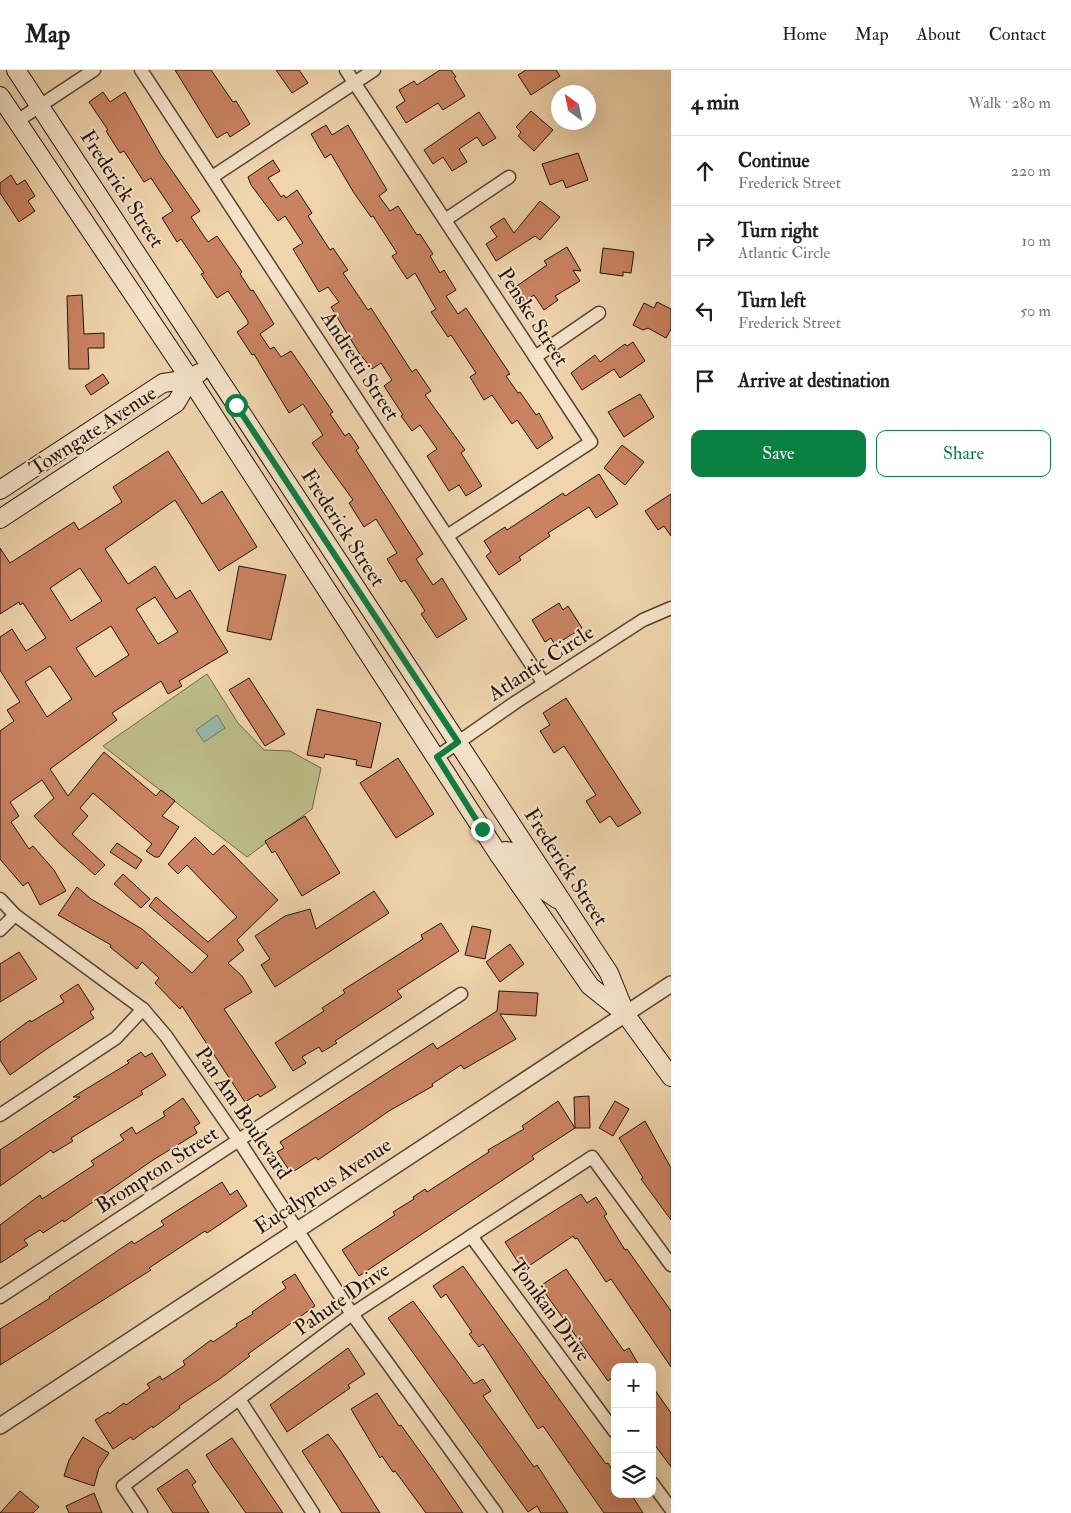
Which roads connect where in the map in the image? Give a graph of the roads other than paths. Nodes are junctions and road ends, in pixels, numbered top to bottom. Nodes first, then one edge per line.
1 (16, 70) edge
2 (94, 70) edge
3 (142, 70) edge
4 (346, 70) edge
5 (374, 70) edge
6 (355, 83) junction
7 (0, 96) edge
8 (40, 106) junction
9 (17, 121) junction
10 (212, 177) junction
11 (509, 177) dead end
12 (445, 220) junction
13 (599, 314) dead end
14 (535, 357) junction
15 (210, 365) junction
16 (190, 379) junction
17 (0, 490) edge
18 (0, 519) edge
19 (447, 536) junction
20 (671, 608) edge
21 (358, 637) junction
22 (544, 684) junction
23 (422, 689) junction
24 (458, 742) junction
25 (437, 757) junction
26 (499, 855) junction
27 (0, 899) edge
28 (562, 902) junction
29 (14, 915) junction
30 (0, 930) edge
31 (671, 984) edge
32 (462, 994) dead end
33 (143, 1009) junction
34 (626, 1015) junction
35 (671, 1077) edge
36 (0, 1115) edge
37 (239, 1141) junction
38 (297, 1229) junction
39 (470, 1236) junction
40 (671, 1265) edge
41 (0, 1296) edge
42 (352, 1314) junction
43 (239, 1399) junction
44 (0, 1426) edge
45 (611, 1427) edge
46 (656, 1488) edge
47 (671, 1509) edge
48 (141, 1513) edge
49 (314, 1513) edge
50 (496, 1513) edge

1 - 8 main road, Frederick Street
2 - 8 street
3 - 10 street, Andretti Street
4 - 6 street, Penske Street
5 - 6 street
6 - 10 street
6 - 12 street, Penske Street
7 - 9 main road, Frederick Street
8 - 9 street
8 - 15 main road, Frederick Street
9 - 16 main road, Frederick Street
10 - 19 street, Andretti Street
11 - 12 street
12 - 14 street, Penske Street
13 - 14 street
14 - 19 street, Penske Street
15 - 16 main road
15 - 23 main road, Frederick Street
16 - 17 main road, Towngate Avenue
16 - 18 main road, Towngate Avenue
16 - 21 main road, Frederick Street
19 - 22 street, Andretti Street
20 - 22 street, Atlantic Circle
21 - 23 main road
21 - 25 main road, Frederick Street
22 - 24 street, Atlantic Circle
23 - 24 main road, Frederick Street
24 - 25 street, Atlantic Circle
24 - 28 main road, Frederick Street
25 - 26 main road, Frederick Street
26 - 28 main road
26 - 34 main road, Frederick Street
27 - 29 street, Pan Am Boulevard
28 - 34 main road, Frederick Street
29 - 30 street
29 - 33 street, Pan Am Boulevard
31 - 34 street, Eucalyptus Avenue
32 - 37 street, Brompton Street
33 - 36 street
33 - 37 street, Pan Am Boulevard
34 - 35 main road, Frederick Street
34 - 38 street, Eucalyptus Avenue
37 - 38 street, Pan Am Boulevard
37 - 41 street, Brompton Street
38 - 42 street, Pan Am Boulevard
38 - 44 street, Eucalyptus Avenue
39 - 40 street, Pahute Drive
39 - 42 street, Pahute Drive
39 - 45 street, Tonikan Drive
42 - 43 street, Pahute Drive
42 - 50 street, Pan Am Boulevard
43 - 48 street, Pahute Drive
43 - 49 street
46 - 47 street

